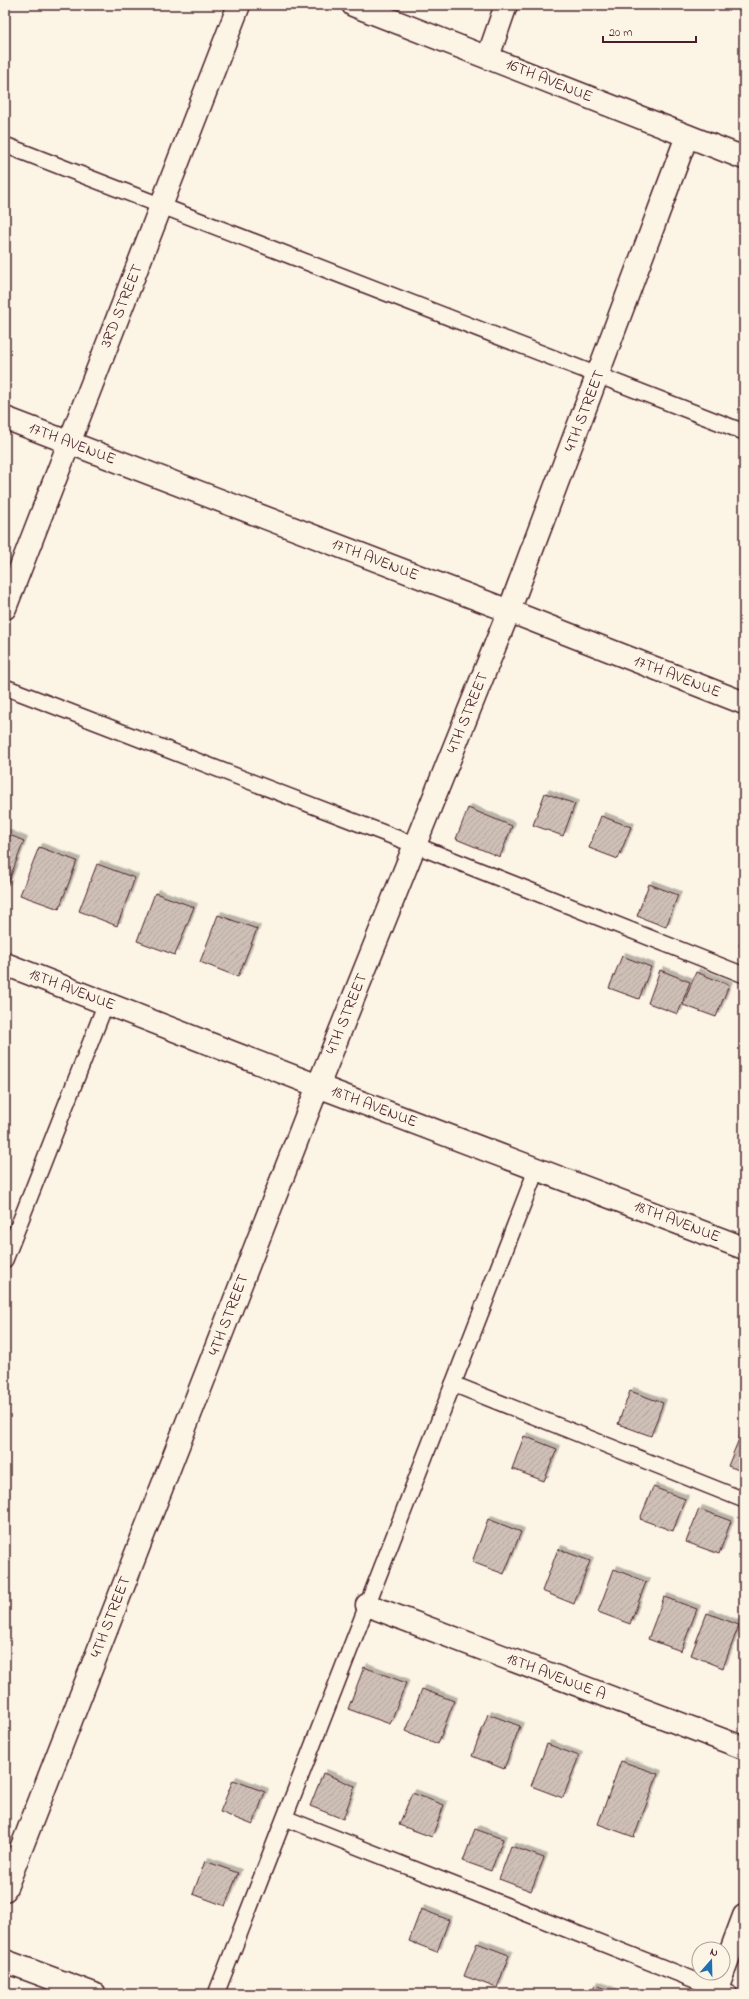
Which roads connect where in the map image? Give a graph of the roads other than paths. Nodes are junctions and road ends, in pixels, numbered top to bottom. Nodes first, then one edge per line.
1 (239, 5) edge
2 (353, 5) edge
3 (506, 5) edge
4 (488, 57) junction
5 (687, 136) junction
6 (5, 146) edge
7 (744, 158) edge
8 (162, 206) junction
9 (599, 376) junction
10 (5, 418) edge
11 (744, 432) edge
12 (68, 443) junction
13 (5, 608) edge
14 (509, 611) junction
15 (5, 687) edge
16 (744, 703) edge
17 (415, 845) junction
18 (5, 964) edge
19 (744, 975) edge
20 (106, 1003) junction
21 (318, 1086) junction
22 (537, 1168) junction
23 (744, 1248) edge
24 (5, 1260) edge
25 (453, 1384) junction
26 (744, 1500) edge
27 (368, 1605) junction
28 (744, 1748) edge
29 (285, 1818) junction
30 (5, 1890) edge
31 (744, 1916) edge
32 (5, 1961) edge
33 (721, 1985) edge
34 (94, 1994) edge
35 (216, 1994) edge

1 - 8 street, 3RD STREET
2 - 4 street, 16TH AVENUE
3 - 4 street
4 - 5 street, 16TH AVENUE
5 - 7 street, 16TH AVENUE
5 - 9 street, 4TH STREET
6 - 8 lane
8 - 9 lane
8 - 12 street, 3RD STREET
9 - 11 lane
9 - 14 street, 4TH STREET
10 - 12 street, 17TH AVENUE
12 - 13 street, 3RD STREET
12 - 14 street, 17TH AVENUE
14 - 16 street, 17TH AVENUE
14 - 17 street, 4TH STREET
15 - 17 lane
17 - 19 lane
17 - 21 street, 4TH STREET
18 - 20 street, 18TH AVENUE
20 - 21 street, 18TH AVENUE
20 - 24 lane
21 - 22 street, 18TH AVENUE
21 - 30 street, 4TH STREET
22 - 23 street, 18TH AVENUE
22 - 25 lane
25 - 26 lane
25 - 27 lane
27 - 28 street, 18TH AVENUE A
27 - 29 lane
29 - 33 lane
29 - 35 lane
31 - 33 street
32 - 34 street

